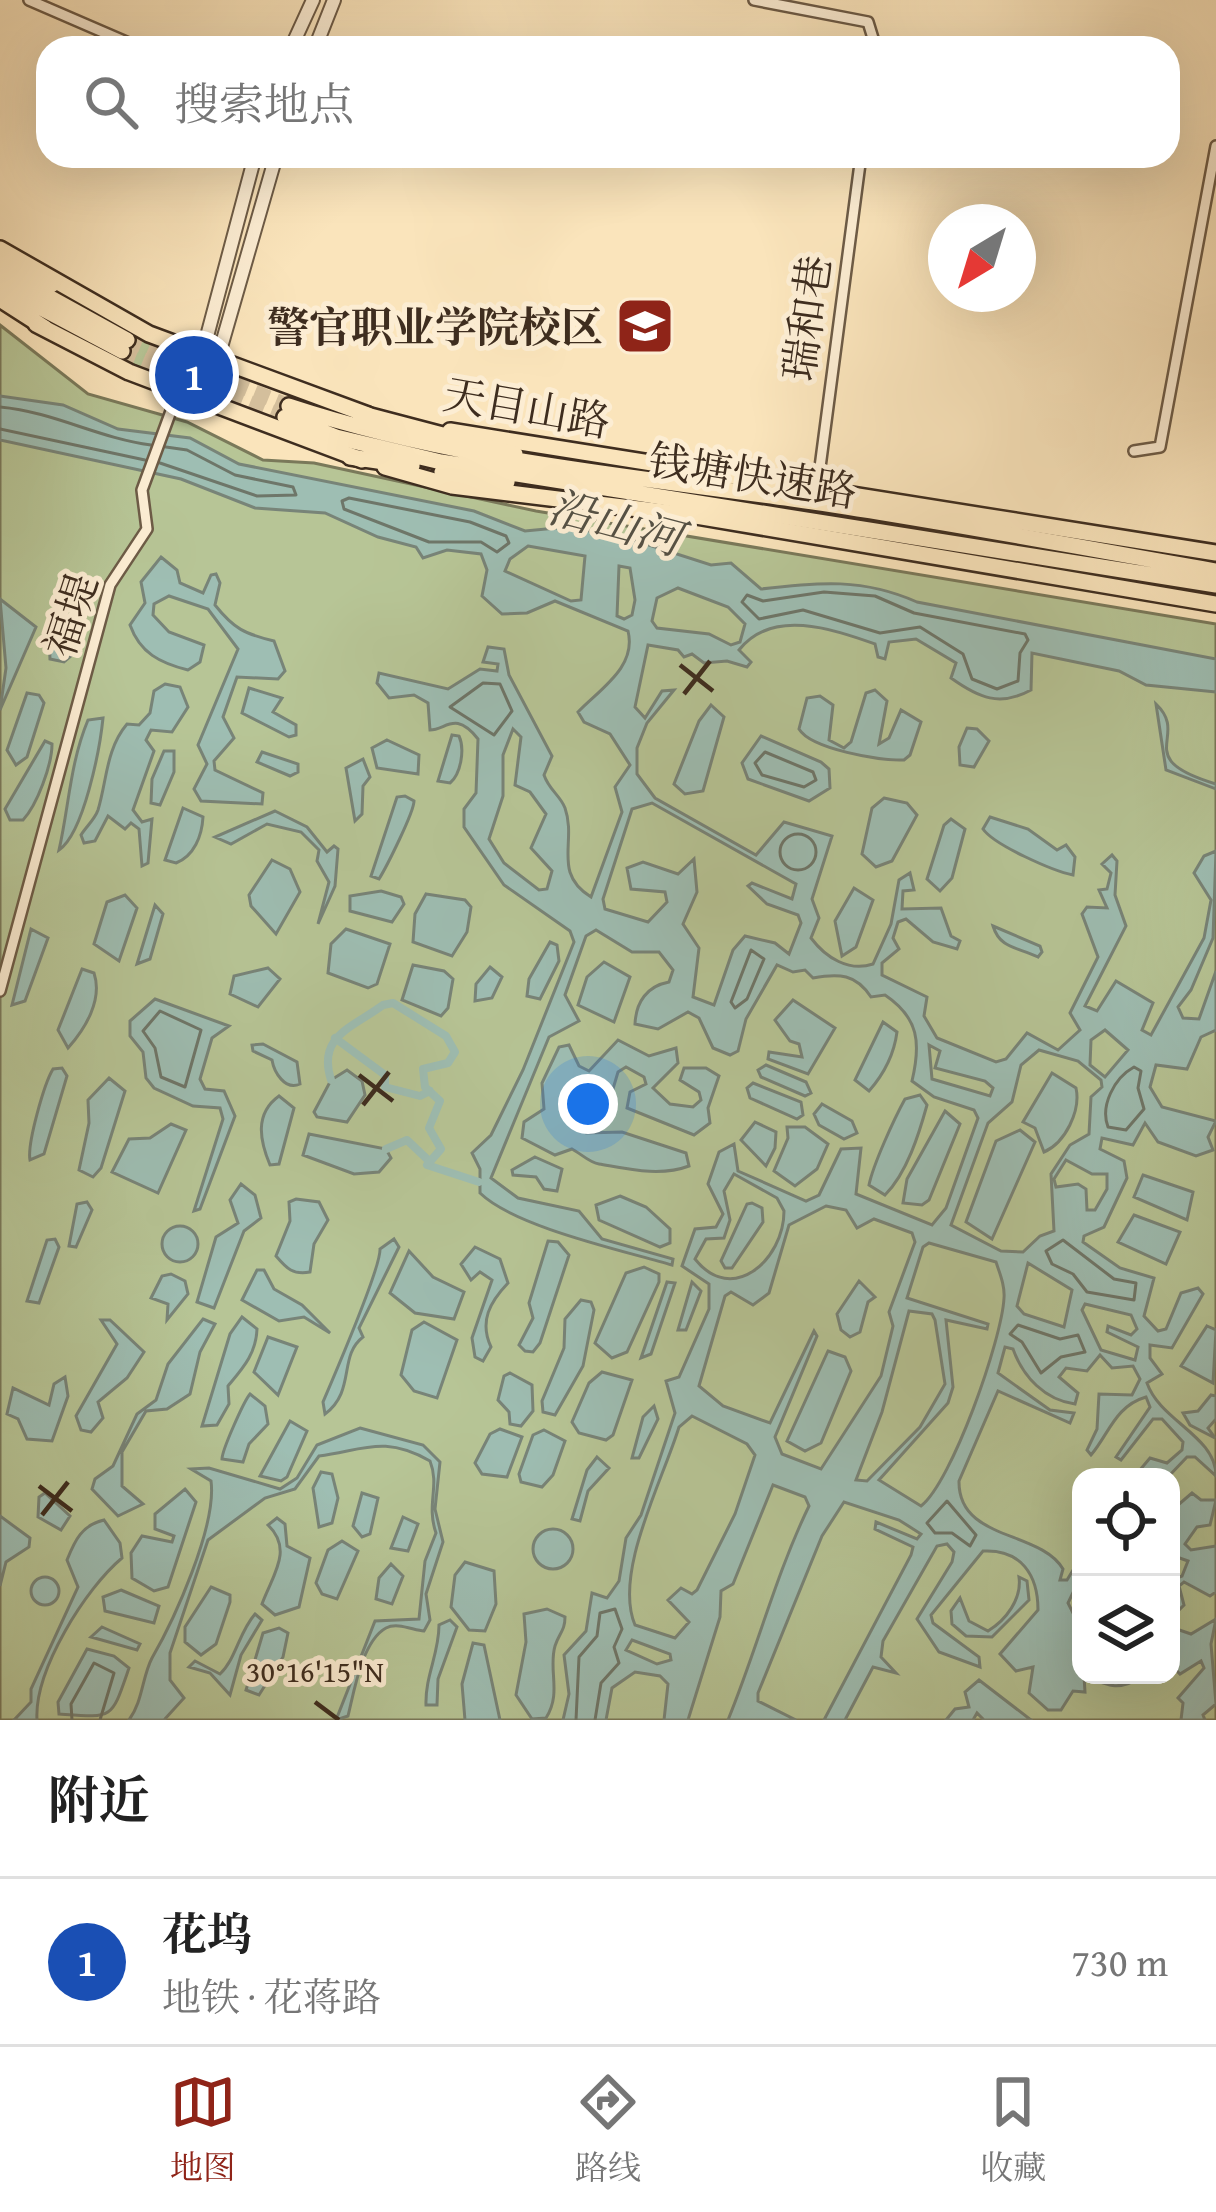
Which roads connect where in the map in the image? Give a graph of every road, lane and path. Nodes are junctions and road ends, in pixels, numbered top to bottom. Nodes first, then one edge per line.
1 (29, 0) edge
2 (313, 0) edge
3 (334, 0) edge
4 (754, 0) edge
5 (112, 36) edge
6 (296, 36) edge
7 (320, 36) edge
8 (872, 36) edge
9 (1216, 146) edge
10 (252, 168) edge
11 (272, 168) edge
12 (859, 168) edge
13 (0, 249) edge
14 (0, 260) edge
15 (0, 271) edge
16 (53, 284) junction
17 (0, 286) edge
18 (0, 302) edge
19 (209, 358) junction
20 (178, 392) junction
21 (359, 413) junction
22 (1134, 451) dead end
23 (350, 457) junction
24 (623, 475) junction
25 (602, 488) junction
26 (817, 490) junction
27 (1216, 553) edge
28 (1140, 566) junction
29 (1216, 569) edge
30 (1216, 588) edge
31 (1216, 604) edge
32 (0, 991) edge

1 - 5 street
2 - 6 street
3 - 7 street
4 - 8 street
9 - 22 street
10 - 19 street
11 - 19 street
12 - 26 street, 瑞和巷
13 - 16 main road, 天目山路
14 - 16 main road
15 - 17 main road
16 - 19 main road, 天目山路
18 - 20 main road, 天目山路
19 - 20 street
19 - 21 main road, 天目山路
20 - 23 main road, 天目山路
20 - 32 street, 福堤
21 - 24 main road
21 - 26 main road, 天目山路
23 - 25 main road
23 - 31 main road, 天目山路
24 - 25 main road, 钱塘快速路
24 - 28 main road, 钱塘快速路
25 - 28 main road, 钱塘快速路
26 - 27 main road, 天目山路
28 - 29 main road, 钱塘快速路
28 - 30 main road, 钱塘快速路

